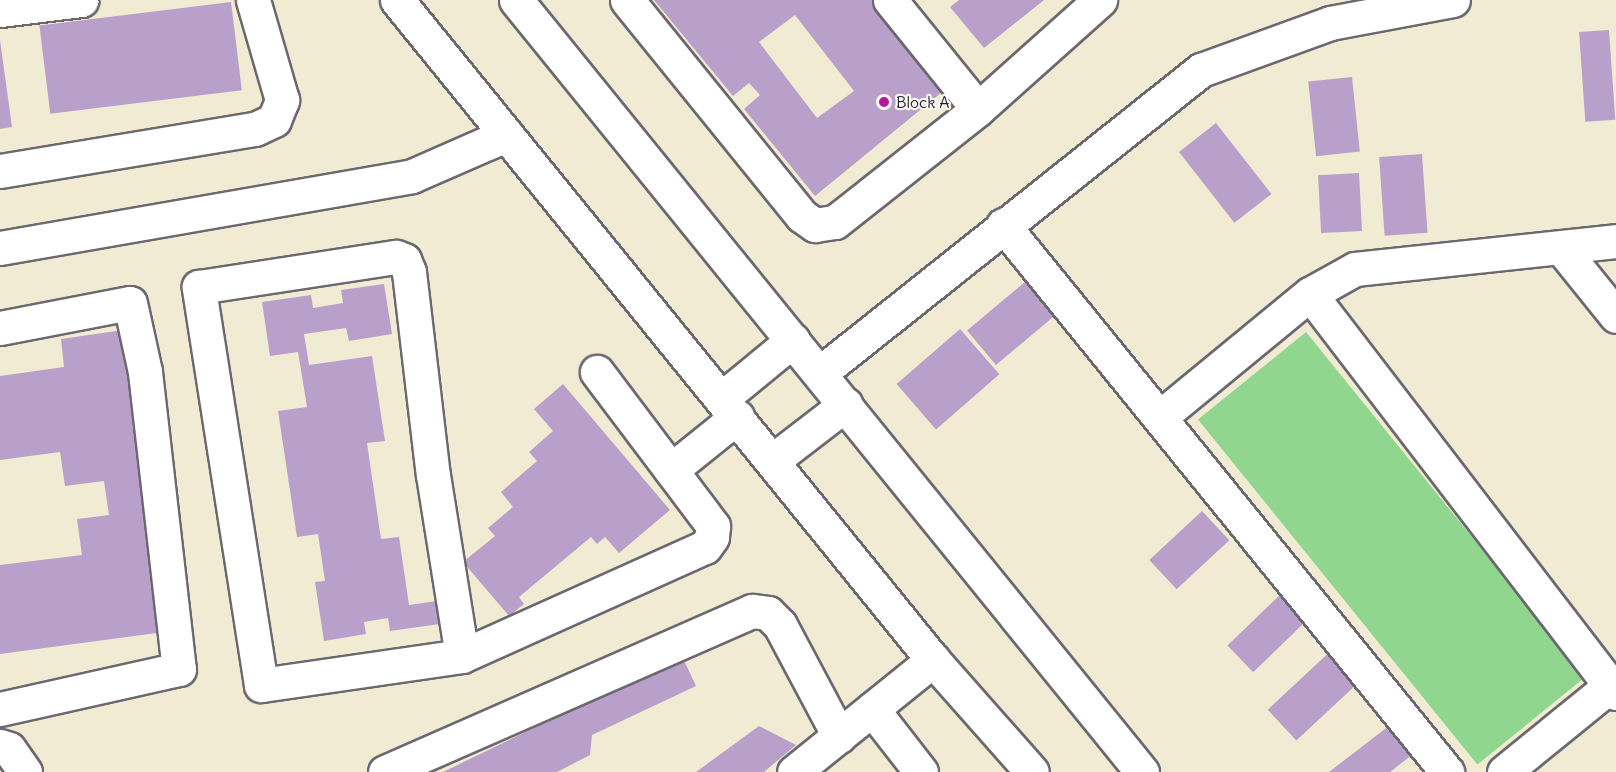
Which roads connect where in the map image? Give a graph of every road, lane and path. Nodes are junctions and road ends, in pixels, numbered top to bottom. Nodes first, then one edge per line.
1 (81, 0) edge
2 (253, 0) edge
3 (397, 0) edge
4 (516, 0) edge
5 (627, 0) edge
6 (890, 0) edge
7 (1100, 0) edge
8 (1454, 0) edge
9 (0, 10) edge
10 (1329, 11) edge
11 (978, 109) junction
12 (506, 135) junction
13 (0, 171) edge
14 (1003, 225) junction
15 (1616, 241) edge
16 (0, 248) edge
17 (1562, 249) junction
18 (1310, 294) junction
19 (1616, 316) edge
20 (0, 328) edge
21 (793, 340) junction
22 (597, 372) dead end
23 (820, 373) junction
24 (846, 404) junction
25 (729, 408) junction
26 (1160, 417) junction
27 (772, 461) junction
28 (671, 470) junction
29 (462, 656) junction
30 (933, 660) junction
31 (1614, 687) edge
32 (0, 709) edge
33 (872, 709) junction
34 (839, 736) junction
35 (0, 746) edge
36 (25, 772) edge
37 (386, 772) edge
38 (794, 772) edge
39 (921, 772) edge
40 (1032, 772) edge
41 (1142, 772) edge
42 (1447, 772) edge
43 (1504, 772) edge

1 - 9 street
2 - 13 street
3 - 12 street
4 - 21 street
5 - 11 street
6 - 11 street
7 - 11 street
8 - 10 street
10 - 14 street
12 - 16 street
12 - 25 street
14 - 23 street
14 - 26 street
15 - 17 street
17 - 18 street
17 - 19 street
18 - 26 street
18 - 31 street
20 - 32 street
21 - 23 street
21 - 25 street
22 - 28 street
23 - 24 street
24 - 27 street
24 - 41 street
25 - 27 street
25 - 28 street
26 - 42 street
27 - 30 street
28 - 29 street
29 - 29 street
30 - 33 street
30 - 40 street
31 - 43 street
33 - 34 street
33 - 39 street
34 - 37 street
34 - 38 street
35 - 36 street

